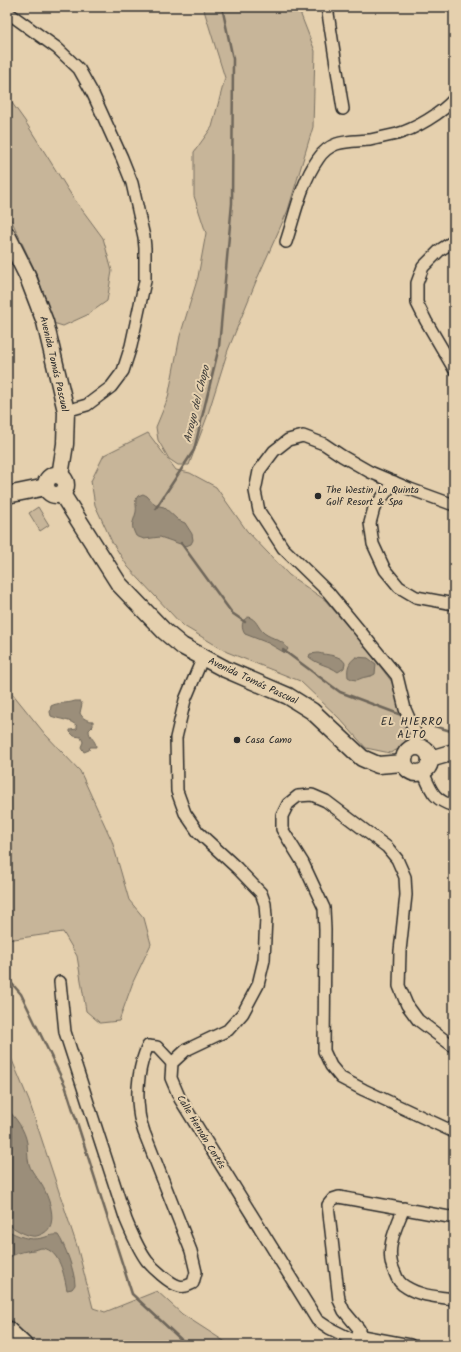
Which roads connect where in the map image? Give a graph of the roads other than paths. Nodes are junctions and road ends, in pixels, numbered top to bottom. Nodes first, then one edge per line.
1 (327, 7) edge
2 (7, 12) edge
3 (454, 99) edge
4 (344, 109) dead end
5 (7, 235) edge
6 (454, 240) edge
7 (286, 242) dead end
8 (454, 369) edge
9 (66, 412) junction
10 (60, 476) junction
11 (394, 482) junction
12 (46, 487) junction
13 (62, 494) junction
14 (7, 495) edge
15 (454, 505) edge
16 (454, 604) edge
17 (203, 657) junction
18 (415, 746) junction
19 (454, 752) edge
20 (403, 763) junction
21 (427, 766) junction
22 (454, 806) edge
23 (60, 982) dead end
24 (454, 1046) edge
25 (172, 1063) junction
26 (454, 1132) edge
27 (404, 1208) junction
28 (454, 1216) edge
29 (454, 1299) edge
30 (7, 1329) edge
31 (358, 1336) junction
32 (24, 1345) edge
33 (410, 1345) edge

1 - 4 street
2 - 9 street
3 - 7 street
5 - 9 street, Avenida Tomás Pascual
6 - 8 street
9 - 10 street, Avenida Tomás Pascual
10 - 12 street
10 - 13 street
11 - 15 street
11 - 16 street
11 - 18 street
12 - 13 street
12 - 14 street
13 - 17 street, Avenida Tomás Pascual
17 - 20 street, Avenida Tomás Pascual
17 - 25 street
18 - 20 street
18 - 21 street
19 - 21 street
20 - 21 street
21 - 22 street
23 - 25 street
24 - 26 street
25 - 31 street, Calle Hernán Cortés
27 - 28 street
27 - 29 street
27 - 31 street
30 - 32 street
31 - 33 street

